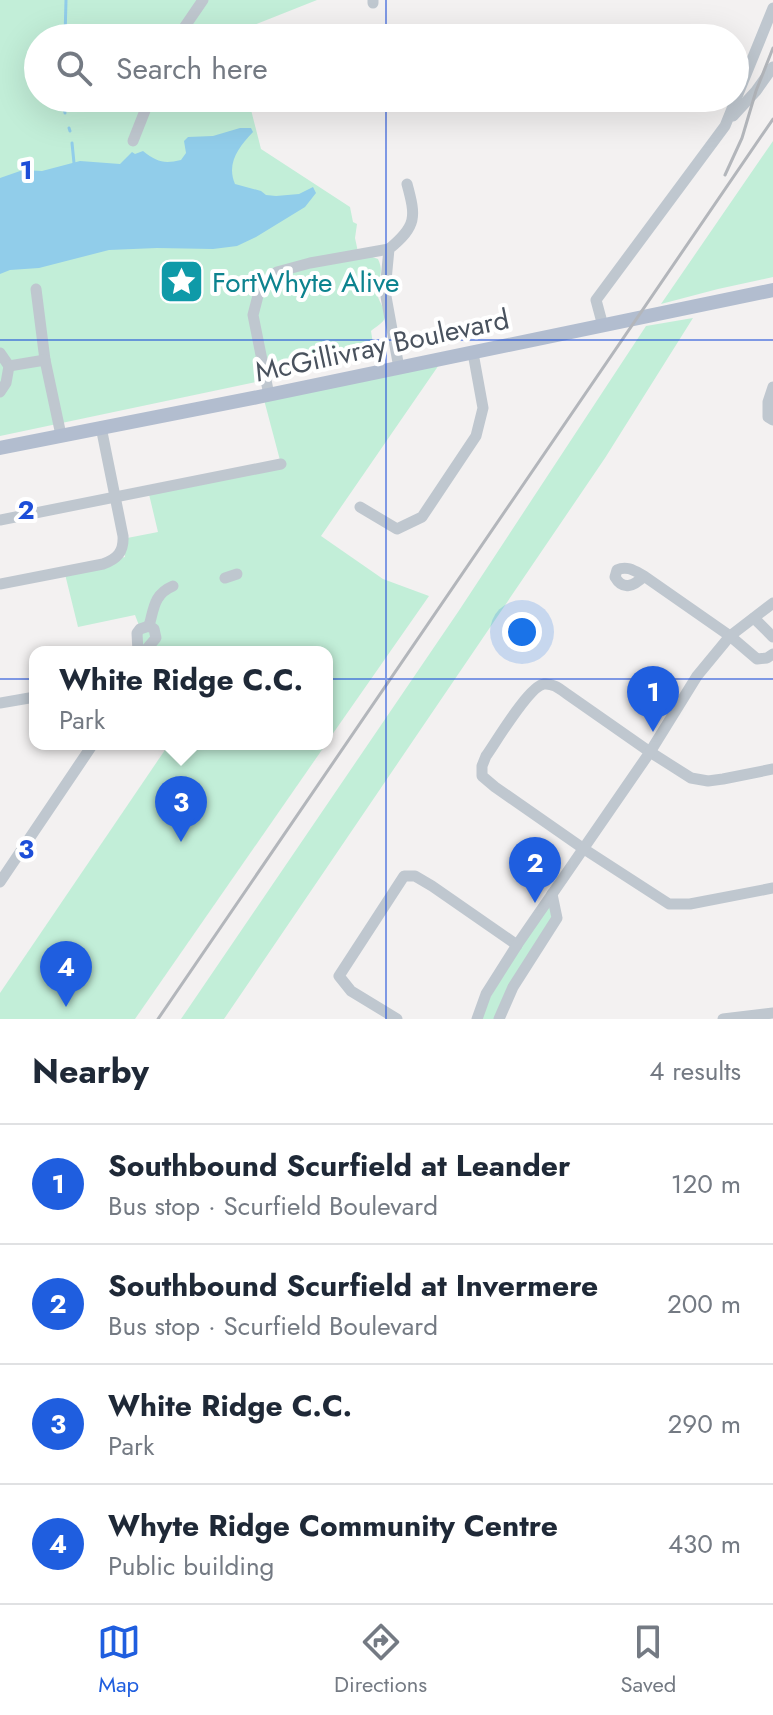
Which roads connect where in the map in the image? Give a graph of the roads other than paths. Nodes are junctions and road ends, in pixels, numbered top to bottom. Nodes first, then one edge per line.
1 (203, 0) edge
2 (773, 8) edge
3 (187, 24) edge
4 (749, 67) edge
5 (773, 67) edge
6 (749, 99) edge
7 (144, 112) edge
8 (731, 112) edge
9 (737, 112) edge
10 (725, 126) junction
11 (133, 141) dead end
12 (407, 184) dead end
13 (389, 249) junction
14 (36, 289) dead end
15 (773, 290) edge
16 (603, 326) junction
17 (0, 353) edge
18 (473, 353) junction
19 (45, 360) junction
20 (9, 366) junction
21 (399, 368) junction
22 (773, 387) edge
23 (0, 392) edge
24 (269, 395) junction
25 (771, 418) edge
26 (101, 427) junction
27 (61, 435) junction
28 (0, 448) edge
29 (281, 464) dead end
30 (115, 496) junction
31 (360, 507) dead end
32 (0, 520) edge
33 (644, 576) dead end
34 (0, 584) edge
35 (173, 586) dead end
36 (773, 603) edge
37 (754, 618) junction
38 (730, 636) junction
39 (773, 637) edge
40 (140, 646) edge
41 (773, 654) edge
42 (29, 698) edge
43 (0, 703) edge
44 (89, 750) edge
45 (650, 752) junction
46 (773, 769) edge
47 (584, 849) junction
48 (0, 882) edge
49 (773, 888) edge
50 (552, 894) junction
51 (517, 945) junction
52 (773, 1013) edge
53 (397, 1019) edge
54 (477, 1019) edge
55 (499, 1019) edge
56 (723, 1019) edge

1 - 3 street
2 - 4 street
5 - 6 street
7 - 11 street
8 - 10 street
9 - 10 street
10 - 16 street
12 - 13 street
13 - 21 street
13 - 24 street
14 - 19 street
15 - 16 main road, McGillivray Boulevard
16 - 18 main road, McGillivray Boulevard
17 - 20 street
18 - 21 main road, McGillivray Boulevard
18 - 31 street
19 - 20 street
19 - 27 street
20 - 23 street
21 - 24 main road, McGillivray Boulevard
22 - 25 street
24 - 26 main road, McGillivray Boulevard
26 - 27 main road, McGillivray Boulevard
26 - 30 street
27 - 28 main road, McGillivray Boulevard
29 - 30 street
30 - 32 street
30 - 34 street
33 - 38 street
35 - 40 street
36 - 37 street
37 - 38 street
37 - 39 street
38 - 41 street
38 - 45 street
42 - 43 street
44 - 48 street
45 - 46 street
45 - 47 street
45 - 47 street
47 - 49 street
47 - 50 street
50 - 51 street
50 - 55 street
51 - 53 street
51 - 54 street
52 - 56 street

